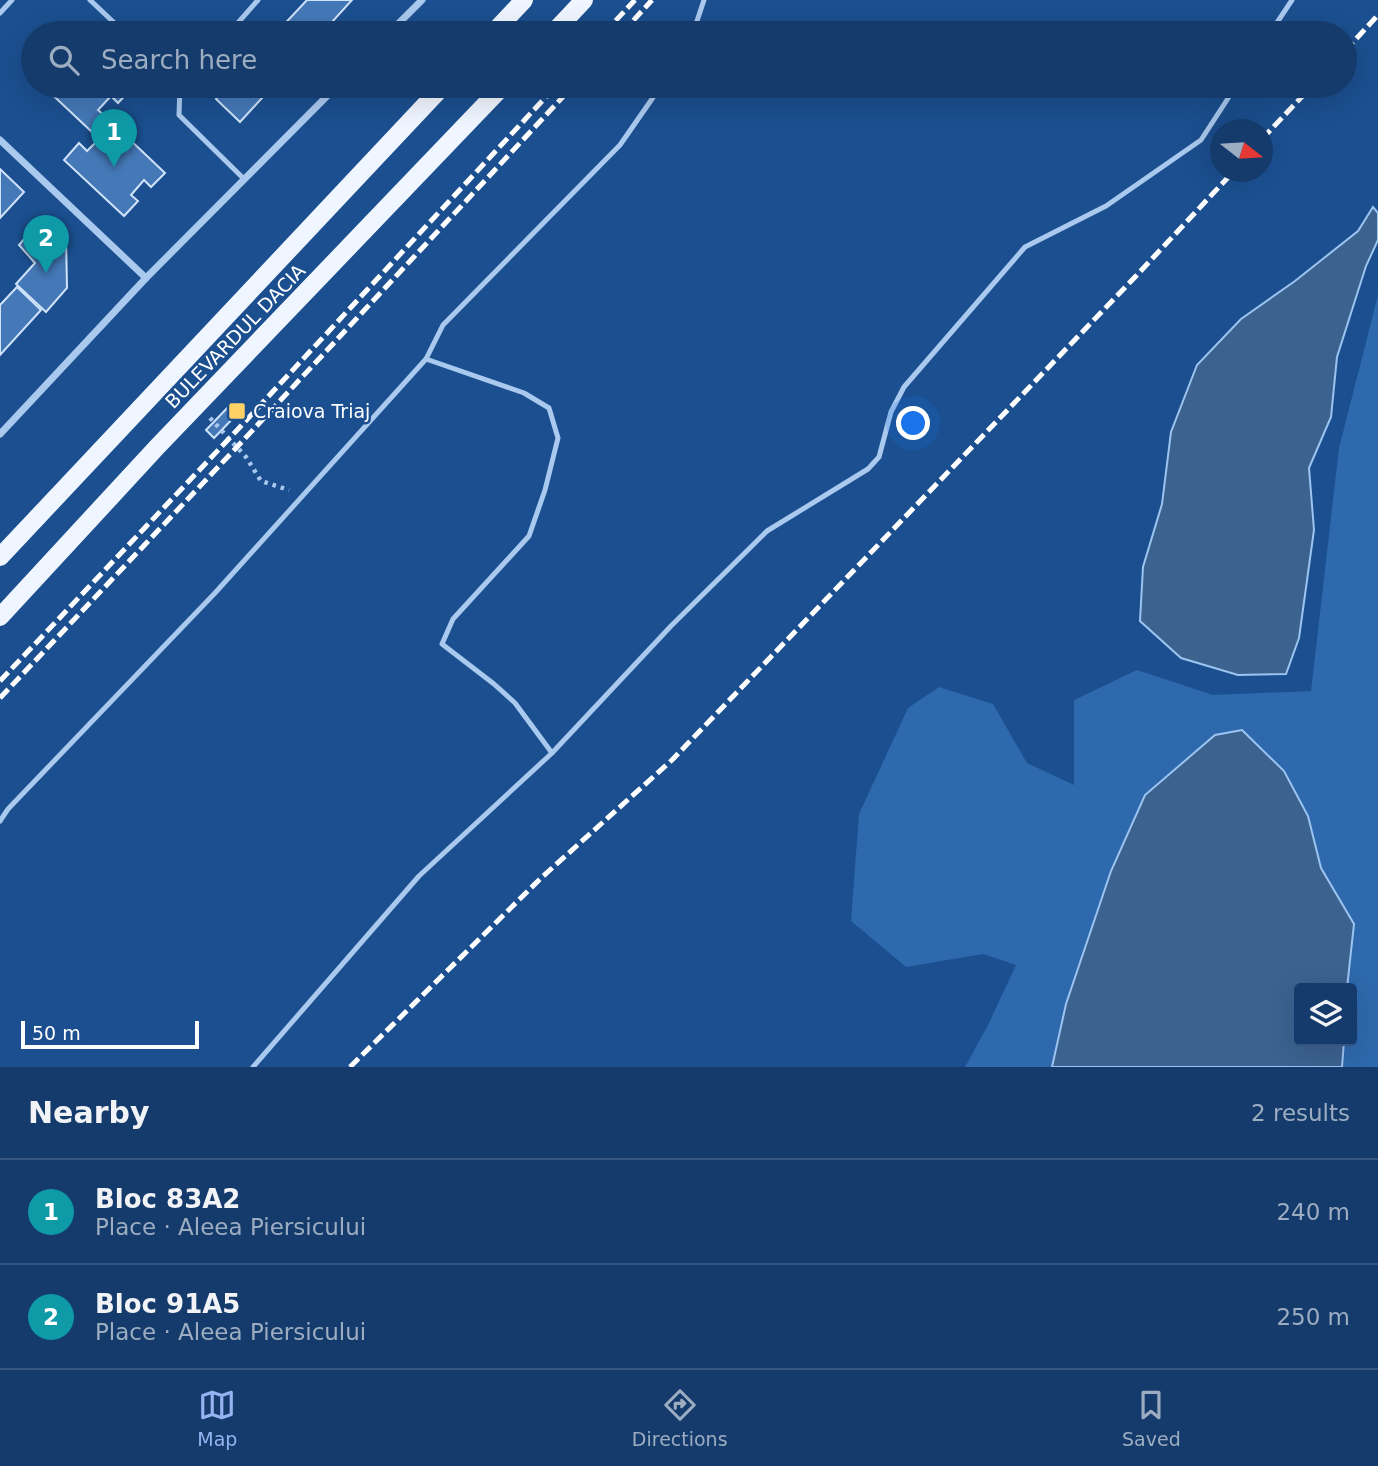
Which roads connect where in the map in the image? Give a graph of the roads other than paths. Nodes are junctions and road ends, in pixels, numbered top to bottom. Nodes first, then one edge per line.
1 (12, 0) edge
2 (90, 0) edge
3 (258, 0) edge
4 (422, 0) edge
5 (524, 0) edge
6 (584, 0) edge
7 (704, 0) edge
8 (1292, 0) edge
9 (0, 13) edge
10 (112, 21) edge
11 (240, 21) edge
12 (401, 21) edge
13 (504, 21) edge
14 (564, 21) edge
15 (697, 21) edge
16 (1278, 21) edge
17 (180, 98) edge
18 (325, 98) edge
19 (432, 98) edge
20 (491, 98) edge
21 (653, 98) edge
22 (1228, 98) edge
23 (0, 140) edge
24 (244, 179) junction
25 (146, 278) junction
26 (426, 359) junction
27 (0, 434) edge
28 (0, 556) edge
29 (0, 617) edge
30 (552, 753) junction
31 (0, 821) edge
32 (253, 1067) edge

1 - 9 lane
2 - 10 lane
3 - 11 lane
4 - 12 street
5 - 13 main road
6 - 14 main road
7 - 15 lane
8 - 16 lane
17 - 24 lane
18 - 24 street
19 - 28 main road, BULEVARDUL DACIA
20 - 29 main road, BULEVARDUL DACIA
21 - 26 lane
22 - 30 lane
23 - 25 street
24 - 25 street
25 - 27 street
26 - 30 lane
26 - 31 lane
30 - 32 lane

